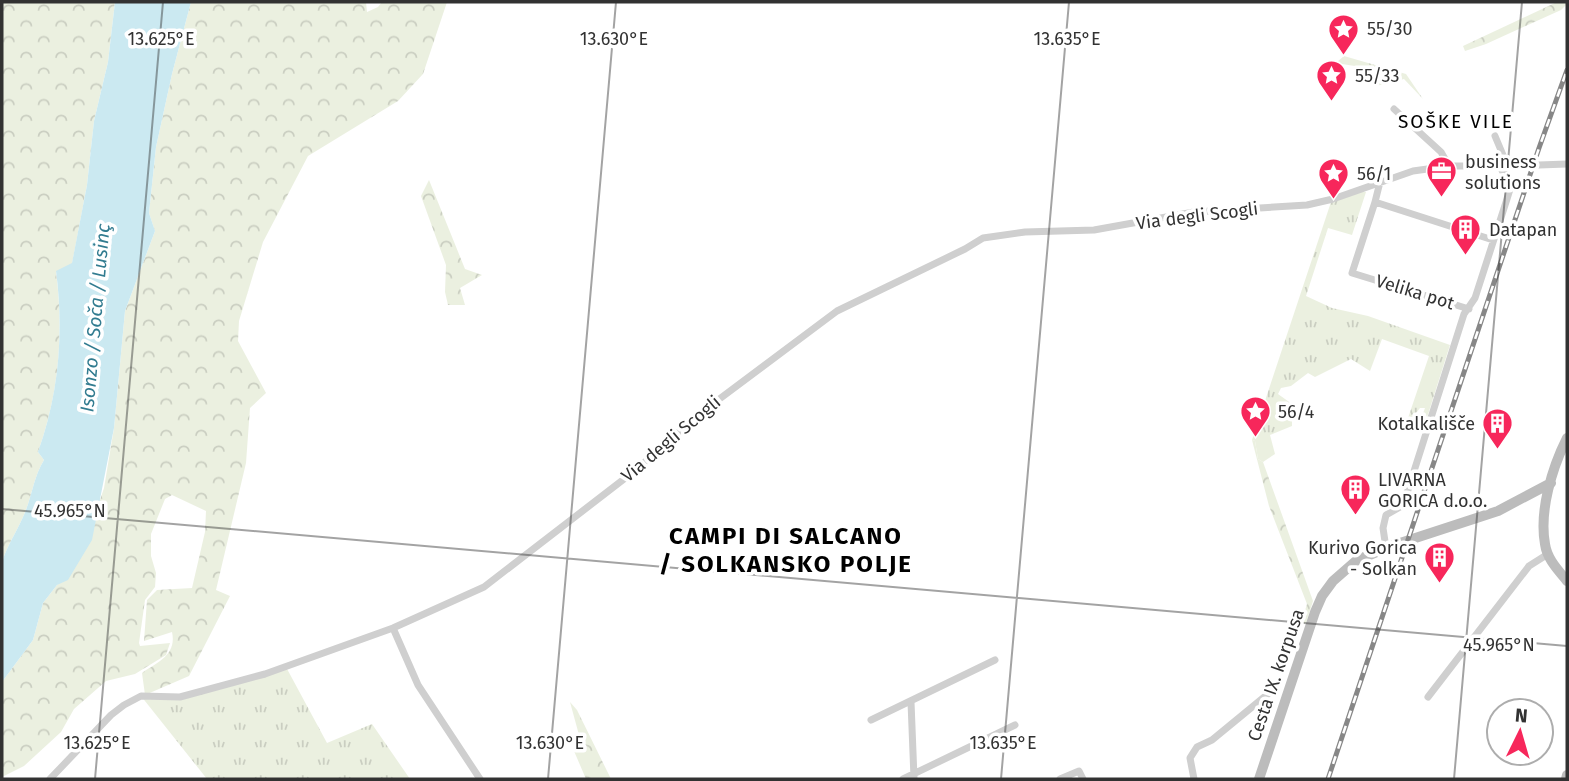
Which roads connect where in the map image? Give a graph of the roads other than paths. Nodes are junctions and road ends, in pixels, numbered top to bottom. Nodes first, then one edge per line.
1 (1394, 108) dead end
2 (1495, 136) dead end
3 (1567, 164) edge
4 (1539, 165) dead end
5 (1449, 166) junction
6 (1526, 166) dead end
7 (1504, 167) junction
8 (1380, 182) junction
9 (1375, 202) junction
10 (1493, 240) junction
11 (1469, 309) junction
12 (1567, 438) edge
13 (1551, 483) junction
14 (1386, 548) junction
15 (1548, 554) junction
16 (1567, 581) edge
17 (393, 628) junction
18 (995, 660) dead end
19 (1274, 689) dead end
20 (1428, 697) dead end
21 (911, 702) junction
22 (871, 720) dead end
23 (1015, 725) dead end
24 (914, 777) edge
25 (50, 779) edge
26 (480, 779) edge
27 (903, 779) edge
28 (1060, 779) edge
29 (1083, 779) edge
30 (1194, 779) edge
31 (1259, 779) edge

1 - 5 street
2 - 7 street, Velika pot
3 - 4 street
5 - 7 street
5 - 8 street
6 - 7 street
7 - 10 street, Velika pot
8 - 9 street, Velika pot
8 - 17 street, Via degli Scogli
9 - 10 street
9 - 11 street, Velika pot
10 - 11 street, Velika pot
11 - 14 street, Velika pot
12 - 13 main road
13 - 14 main road, Cesta IX. korpusa
13 - 15 main road
14 - 31 main road, Cesta IX. korpusa
15 - 16 main road
15 - 20 street
17 - 25 street, Via degli Scogli
17 - 26 street
18 - 21 street
19 - 30 street
21 - 22 street
21 - 24 street
23 - 24 street
24 - 27 street
28 - 29 street

